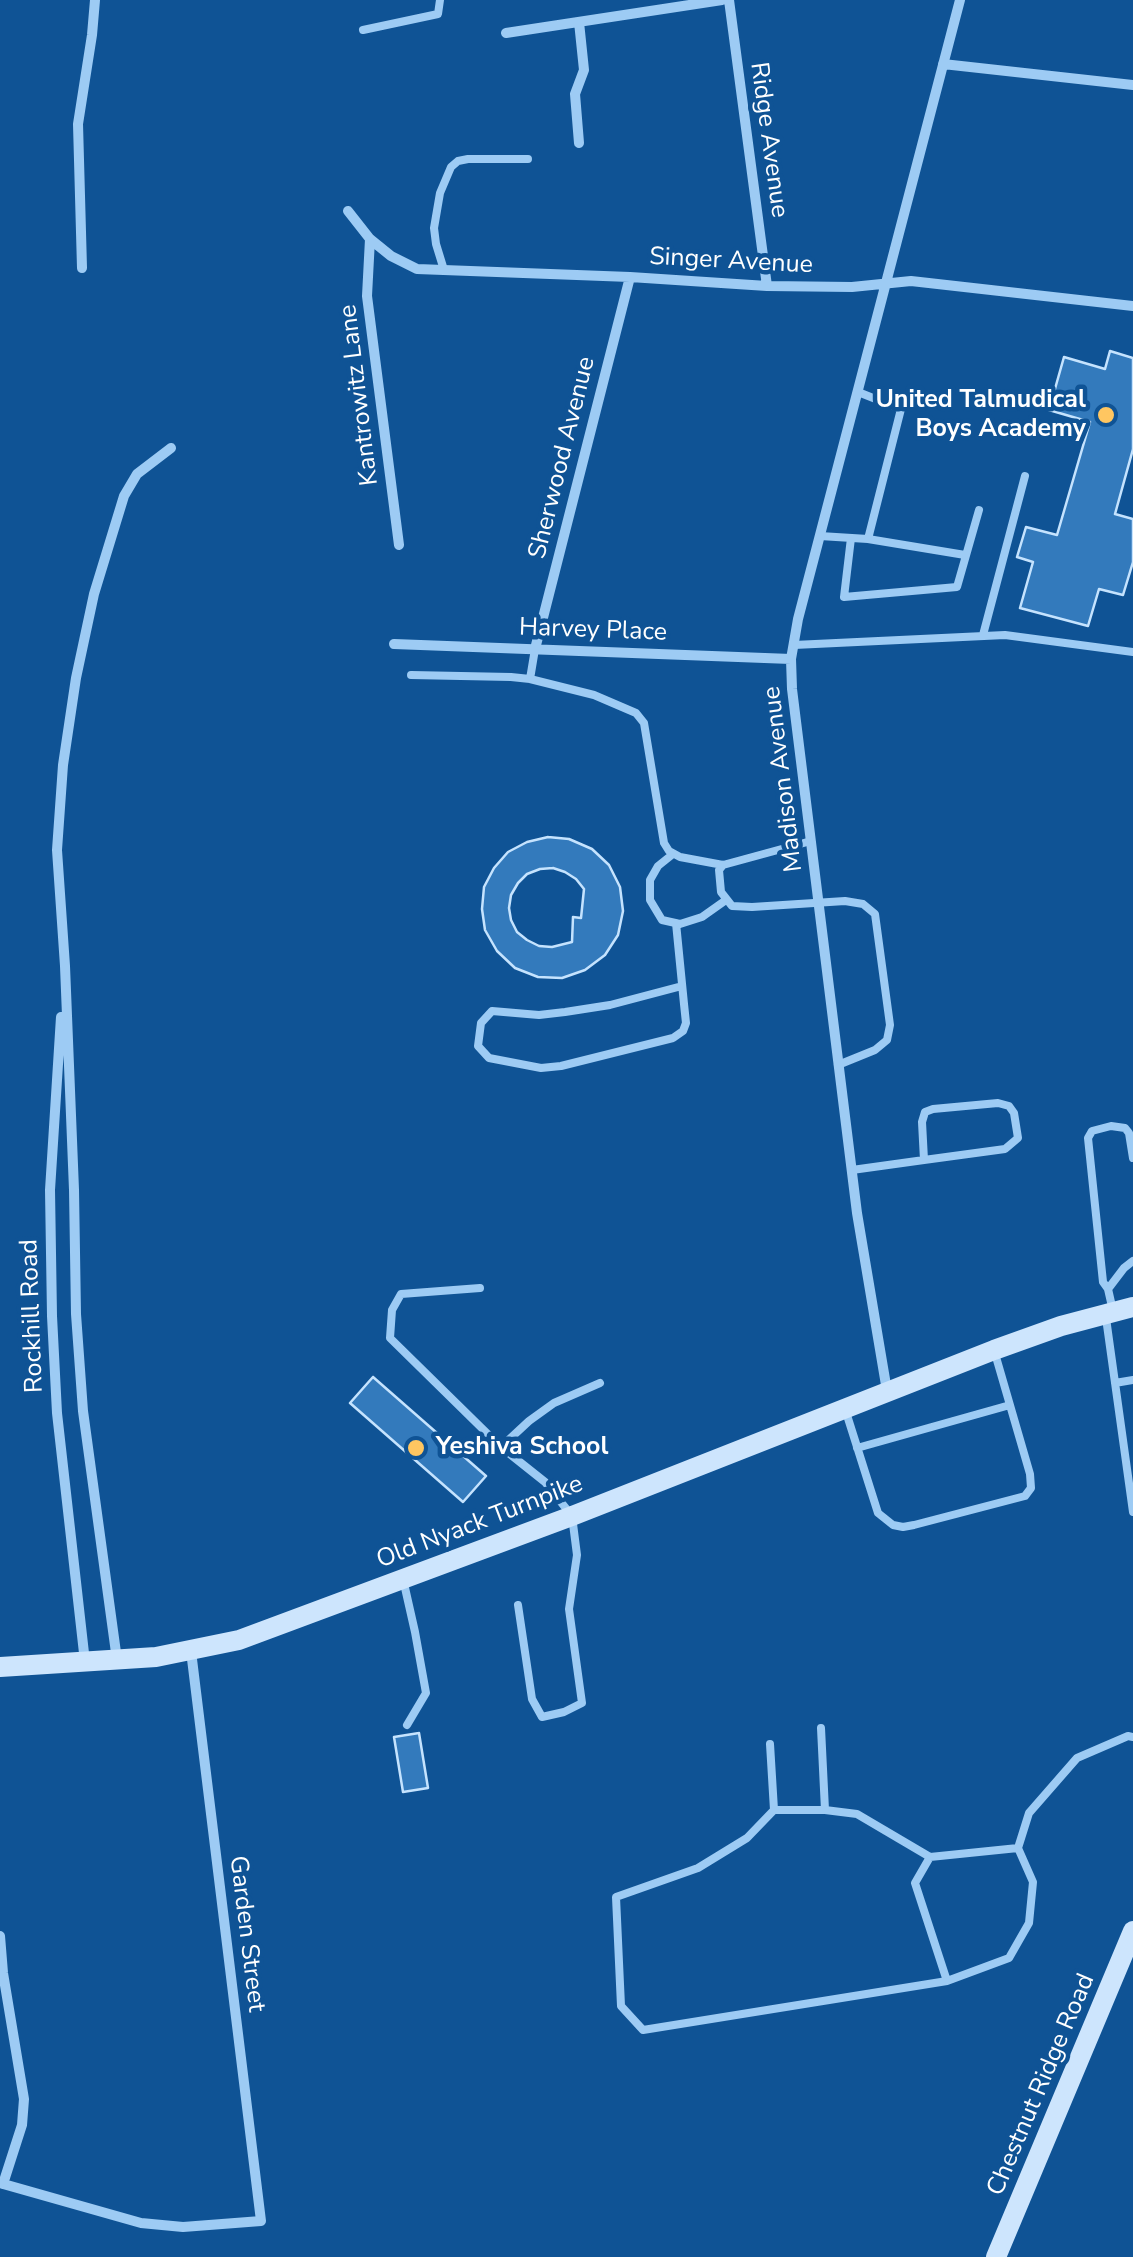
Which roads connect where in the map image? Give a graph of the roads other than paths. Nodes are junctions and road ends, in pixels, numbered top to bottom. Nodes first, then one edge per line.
1 (95, 0) edge
2 (440, 0) edge
3 (726, 0) edge
4 (960, 0) edge
5 (579, 22) junction
6 (363, 30) dead end
7 (506, 33) dead end
8 (943, 64) junction
9 (1133, 85) edge
10 (580, 143) dead end
11 (528, 159) dead end
12 (348, 211) dead end
13 (370, 239) junction
14 (82, 268) dead end
15 (444, 270) junction
16 (630, 277) junction
17 (886, 282) junction
18 (767, 286) junction
19 (1133, 306) edge
20 (858, 392) junction
21 (170, 448) dead end
22 (1025, 476) dead end
23 (978, 510) dead end
24 (820, 536) junction
25 (851, 538) junction
26 (868, 540) junction
27 (399, 546) dead end
28 (965, 555) junction
29 (983, 635) junction
30 (394, 644) dead end
31 (794, 645) junction
32 (534, 649) junction
33 (1133, 652) edge
34 (791, 658) junction
35 (410, 674) dead end
36 (530, 680) junction
37 (811, 841) junction
38 (674, 854) junction
39 (723, 865) junction
40 (729, 903) junction
41 (818, 903) junction
42 (676, 923) junction
43 (65, 966) junction
44 (682, 986) junction
45 (838, 1065) junction
46 (1133, 1158) edge
47 (924, 1160) junction
48 (852, 1170) junction
49 (1100, 1261) junction
50 (1133, 1261) edge
51 (1124, 1268) junction
52 (480, 1288) dead end
53 (1108, 1289) junction
54 (1117, 1310) edge
55 (994, 1350) junction
56 (1133, 1380) edge
57 (1114, 1382) junction
58 (600, 1384) dead end
59 (886, 1390) junction
60 (1010, 1405) junction
61 (844, 1408) junction
62 (501, 1447) junction
63 (857, 1448) junction
64 (1129, 1450) edge
65 (1133, 1512) edge
66 (572, 1516) junction
67 (402, 1579) junction
68 (518, 1605) dead end
69 (191, 1651) junction
70 (116, 1660) junction
71 (85, 1662) junction
72 (0, 1667) edge
73 (407, 1725) dead end
74 (821, 1728) dead end
75 (1133, 1737) edge
76 (770, 1744) dead end
77 (774, 1810) junction
78 (825, 1810) junction
79 (1018, 1848) junction
80 (930, 1857) junction
81 (1133, 1931) edge
82 (0, 1936) edge
83 (947, 1981) junction
84 (2, 2184) edge
85 (996, 2257) edge

1 - 14 street
2 - 6 lane
3 - 5 street
3 - 18 street, Ridge Avenue
4 - 8 street, Madison Avenue
5 - 7 street
5 - 10 street
8 - 9 street
8 - 17 street, Madison Avenue
11 - 15 lane
12 - 13 street, Singer Avenue
13 - 15 street, Singer Avenue
13 - 27 street, Kantrowitz Lane
15 - 16 street, Singer Avenue
16 - 18 street, Singer Avenue
16 - 32 street, Sherwood Avenue
17 - 18 street, Singer Avenue
17 - 19 street, Singer Avenue
17 - 20 street, Madison Avenue
20 - 24 street, Madison Avenue
20 - 26 lane
21 - 43 street, Rockhill Road
22 - 29 lane
23 - 28 lane
24 - 25 lane
24 - 31 street, Madison Avenue
25 - 26 lane
25 - 28 lane
26 - 28 lane
29 - 31 lane
29 - 33 lane
30 - 32 street, Harvey Place
31 - 34 street, Madison Avenue
32 - 34 street, Harvey Place
32 - 36 lane
34 - 37 street, Madison Avenue
35 - 36 lane
36 - 38 lane
37 - 39 lane
37 - 41 street, Madison Avenue
38 - 39 lane
38 - 42 lane
39 - 40 lane
40 - 41 lane
40 - 42 lane
41 - 45 street, Madison Avenue
41 - 45 lane
42 - 44 lane
43 - 70 street, Rockhill Road
43 - 71 street, Rockhill Road
44 - 44 lane
45 - 48 street, Madison Avenue
46 - 49 lane
47 - 47 lane
47 - 48 lane
48 - 59 street, Madison Avenue
49 - 51 lane
49 - 53 lane
50 - 51 lane
51 - 53 lane
52 - 62 lane
53 - 54 lane
54 - 55 street, Old Nyack Turnpike
54 - 57 lane
55 - 59 street, Old Nyack Turnpike
55 - 60 lane
56 - 57 lane
57 - 64 lane
58 - 62 lane
59 - 61 street, Old Nyack Turnpike
60 - 63 lane
60 - 63 lane
61 - 63 lane
61 - 66 street, Old Nyack Turnpike
62 - 66 lane
64 - 65 lane
66 - 67 street, Old Nyack Turnpike
66 - 68 lane
67 - 69 street, Old Nyack Turnpike
67 - 73 lane
69 - 70 street, Old Nyack Turnpike
69 - 84 street, Garden Street
70 - 71 street, Old Nyack Turnpike
71 - 72 street, Old Nyack Turnpike
74 - 78 lane
75 - 79 lane
76 - 77 lane
77 - 78 lane
77 - 83 lane
78 - 80 lane
79 - 80 lane
79 - 83 lane
80 - 83 lane
81 - 85 street, Chestnut Ridge Road
82 - 84 street

